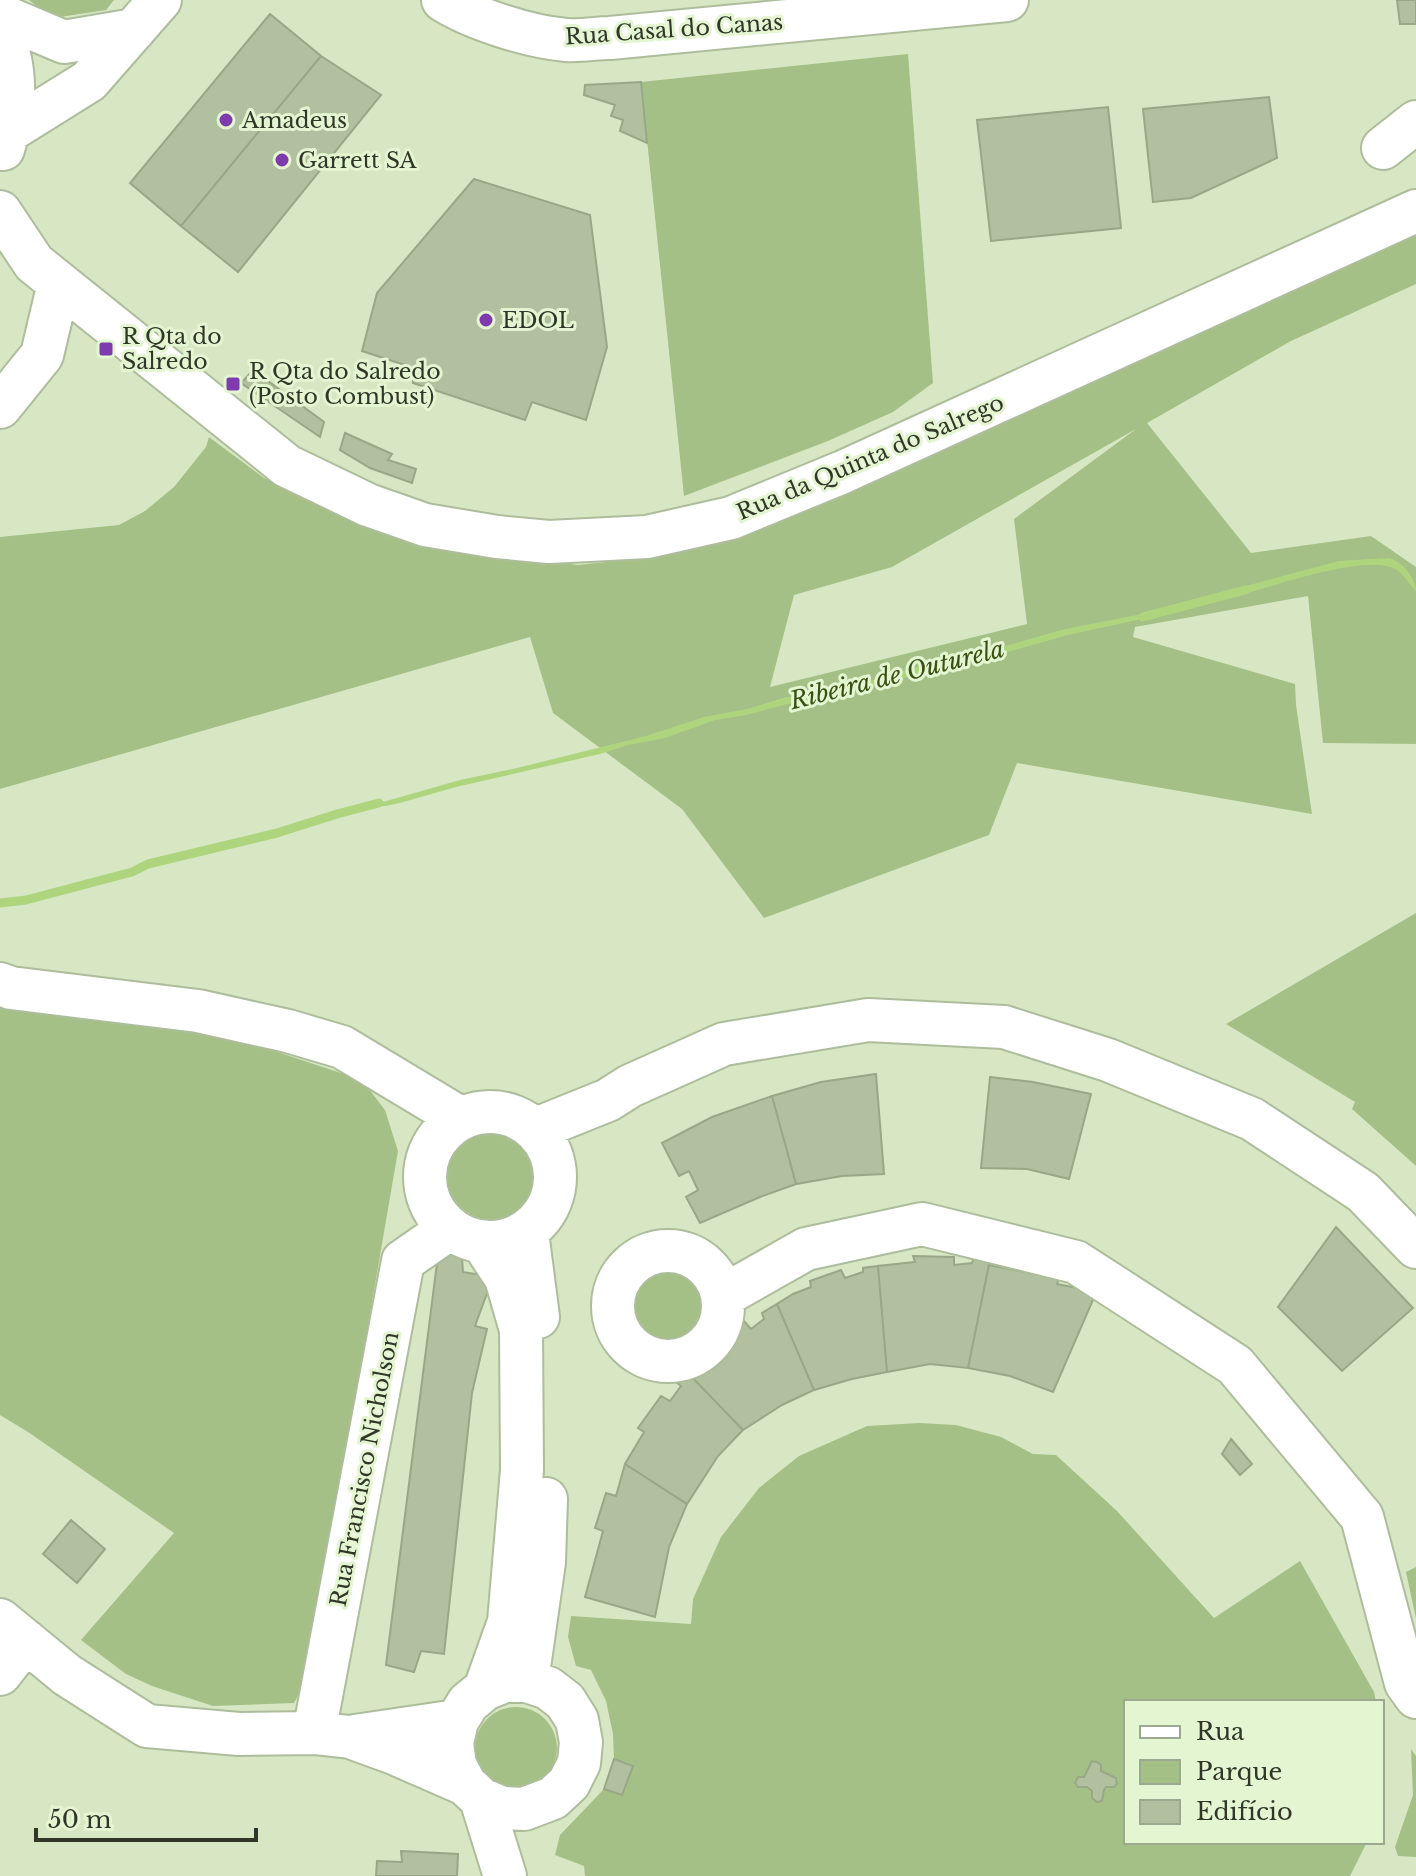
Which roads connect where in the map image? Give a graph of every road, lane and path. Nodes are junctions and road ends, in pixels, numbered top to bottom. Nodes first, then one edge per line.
1 (443, 0) edge
2 (1007, 0) edge
3 (0, 15) edge
4 (147, 15) edge
5 (538, 17) edge
6 (0, 30) edge
7 (1416, 122) edge
8 (5, 145) edge
9 (1383, 148) dead end
10 (1416, 211) edge
11 (0, 212) edge
12 (31, 266) edge
13 (0, 407) edge
14 (0, 984) edge
15 (386, 1073) junction
16 (608, 1100) junction
17 (460, 1118) junction
18 (536, 1129) junction
19 (427, 1157) junction
20 (556, 1168) junction
21 (527, 1232) junction
22 (466, 1236) junction
23 (1416, 1247) edge
24 (723, 1296) dead end
25 (13, 1630) edge
26 (0, 1674) edge
27 (527, 1681) junction
28 (485, 1689) junction
29 (1416, 1697) edge
30 (457, 1721) junction
31 (332, 1735) junction
32 (473, 1792) junction
33 (524, 1809) junction
34 (508, 1876) edge

1 - 5 street, Rua Casal do Canas
2 - 5 street, Rua Casal do Canas
3 - 4 street
4 - 8 street
6 - 8 street
7 - 9 street
10 - 12 street, Rua da Quinta do Salrego
11 - 12 street, Rua da Quinta do Salrego
12 - 13 street
14 - 15 street
15 - 17 street
15 - 19 street
16 - 18 street
16 - 20 street
16 - 23 street
17 - 18 street
17 - 19 street
18 - 20 street
19 - 22 street
20 - 21 street
21 - 22 street
21 - 27 street
22 - 28 street
22 - 31 street, Rua Francisco Nicholson
24 - 29 street
25 - 26 street
25 - 31 street
27 - 28 street
27 - 33 street
28 - 30 street
30 - 31 street
30 - 32 street
31 - 32 street
32 - 33 street
32 - 34 street
33 - 34 street

